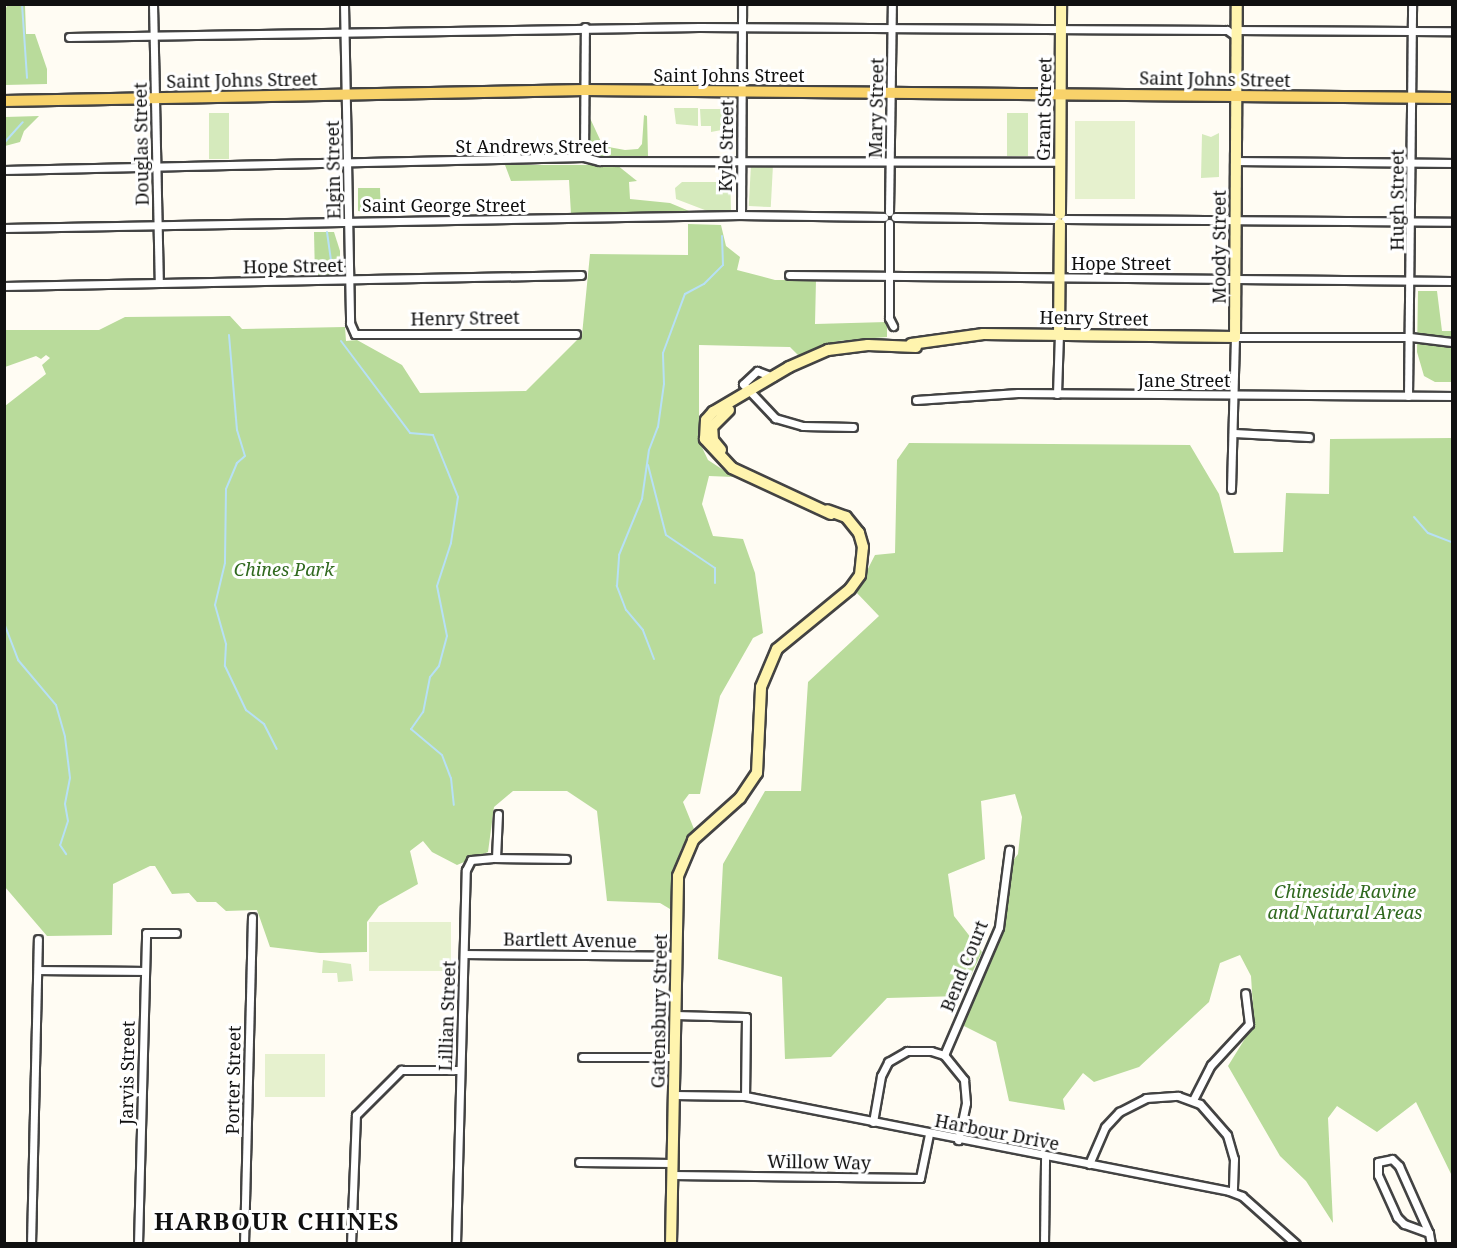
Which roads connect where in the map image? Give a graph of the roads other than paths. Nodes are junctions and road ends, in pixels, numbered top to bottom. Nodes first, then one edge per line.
1 (153, 4) edge
2 (344, 4) edge
3 (742, 4) edge
4 (892, 4) edge
5 (1061, 4) edge
6 (1237, 4) edge
7 (1412, 4) edge
8 (585, 27) junction
9 (742, 27) junction
10 (892, 27) junction
11 (1061, 29) junction
12 (1412, 31) junction
13 (1452, 31) edge
14 (345, 32) junction
15 (1237, 34) junction
16 (154, 36) junction
17 (69, 37) dead end
18 (585, 90) junction
19 (742, 92) junction
20 (892, 92) junction
21 (1062, 93) junction
22 (346, 95) junction
23 (1237, 95) junction
24 (1411, 98) junction
25 (1452, 98) edge
26 (156, 99) junction
27 (4, 101) edge
28 (584, 157) junction
29 (740, 160) junction
30 (890, 160) junction
31 (1236, 161) junction
32 (1059, 162) junction
33 (1412, 162) junction
34 (348, 163) junction
35 (1452, 163) edge
36 (156, 167) junction
37 (4, 170) edge
38 (741, 215) junction
39 (889, 217) junction
40 (1060, 219) junction
41 (1236, 220) junction
42 (348, 221) junction
43 (1412, 221) junction
44 (1452, 222) edge
45 (158, 226) junction
46 (4, 228) edge
47 (581, 275) dead end
48 (789, 275) dead end
49 (890, 276) junction
50 (1060, 278) junction
51 (1235, 279) junction
52 (349, 280) junction
53 (1411, 281) junction
54 (1452, 282) edge
55 (159, 283) junction
56 (4, 286) edge
57 (893, 326) dead end
58 (355, 334) joint
59 (576, 334) dead end
60 (1059, 334) junction
61 (1234, 337) junction
62 (1410, 337) junction
63 (1452, 342) edge
64 (834, 351) junction
65 (750, 394) junction
66 (1057, 394) junction
67 (1234, 395) junction
68 (1408, 396) junction
69 (1452, 396) edge
70 (916, 400) dead end
71 (853, 427) dead end
72 (1233, 433) junction
73 (1309, 437) dead end
74 (1231, 489) dead end
75 (498, 814) dead end
76 (1009, 849) dead end
77 (496, 858) junction
78 (566, 859) dead end
79 (252, 917) dead end
80 (176, 933) dead end
81 (38, 939) dead end
82 (464, 954) junction
83 (675, 956) junction
84 (38, 970) junction
85 (145, 971) junction
86 (1245, 993) dead end
87 (675, 1015) junction
88 (944, 1055) junction
89 (582, 1057) dead end
90 (674, 1057) junction
91 (460, 1070) junction
92 (674, 1095) junction
93 (745, 1096) junction
94 (1193, 1100) junction
95 (873, 1122) junction
96 (929, 1134) junction
97 (958, 1140) junction
98 (1045, 1157) junction
99 (579, 1162) dead end
100 (672, 1163) junction
101 (1089, 1164) junction
102 (672, 1175) junction
103 (1233, 1192) junction
104 (1429, 1233) junction
105 (1294, 1243) edge
106 (31, 1244) edge
107 (138, 1244) edge
108 (244, 1244) edge
109 (351, 1244) edge
110 (456, 1244) edge
111 (671, 1244) edge
112 (1044, 1244) edge
113 (1431, 1244) edge

1 - 16 street, Douglas Street
2 - 14 street, Elgin Street
3 - 9 street, Kyle Street
4 - 10 street, Mary Street
5 - 11 street, Grant Street
6 - 15 street, Moody Street
7 - 12 street, Hugh Street
8 - 9 street
8 - 14 street
8 - 18 street
9 - 10 street
9 - 19 street, Kyle Street
10 - 11 street
10 - 20 street, Mary Street
11 - 15 street
11 - 21 street, Grant Street
12 - 13 street
12 - 15 street
12 - 24 street, Hugh Street
14 - 16 street
14 - 22 street, Elgin Street
15 - 23 street, Moody Street
16 - 17 street
16 - 26 street, Douglas Street
18 - 19 main road, Saint Johns Street
18 - 22 main road, Saint Johns Street
18 - 28 street
19 - 20 main road, Saint Johns Street
19 - 29 street, Kyle Street
20 - 21 main road, Saint Johns Street
20 - 30 street, Mary Street
21 - 23 main road, Saint Johns Street
21 - 32 street, Grant Street
22 - 26 main road, Saint Johns Street
22 - 34 street, Elgin Street
23 - 24 main road, Saint Johns Street
23 - 31 street, Moody Street
24 - 25 main road, Saint Johns Street
24 - 33 street, Hugh Street
26 - 27 main road, Saint Johns Street
26 - 36 street, Douglas Street
28 - 29 street, St Andrews Street
28 - 34 street, St Andrews Street
29 - 30 street, St Andrews Street
29 - 38 street, Kyle Street
30 - 32 street, St Andrews Street
30 - 39 street, Mary Street
31 - 33 street
31 - 41 street, Moody Street
32 - 40 street, Grant Street
33 - 35 street
33 - 43 street, Hugh Street
34 - 36 street, St Andrews Street
34 - 42 street, Elgin Street
36 - 37 street, St Andrews Street
36 - 45 street, Douglas Street
38 - 39 street, Saint George Street
38 - 42 street, Saint George Street
39 - 40 street, Saint George Street
39 - 49 street, Mary Street
40 - 41 street, Saint George Street
40 - 50 street, Grant Street
41 - 43 street, Saint George Street
41 - 51 street, Moody Street
42 - 45 street, Saint George Street
42 - 52 street, Elgin Street
43 - 44 street, Saint George Street
43 - 53 street, Hugh Street
45 - 46 street, Saint George Street
45 - 55 street, Douglas Street
47 - 52 street, Hope Street
48 - 49 street, Hope Street
49 - 50 street, Hope Street
49 - 57 street, Mary Street
50 - 51 street, Hope Street
50 - 60 street, Grant Street
51 - 53 street, Hope Street
51 - 61 street, Moody Street
52 - 55 street, Hope Street
52 - 58 street, Elgin Street
53 - 54 street, Hope Street
53 - 62 street, Hugh Street
55 - 56 street, Hope Street
58 - 59 street, Henry Street
60 - 61 street, Henry Street
60 - 64 street, Henry Street
60 - 66 street, Grant Street
61 - 62 street, Henry Street
61 - 67 street, Moody Street
62 - 63 street, Henry Street
62 - 68 street, Hugh Street
64 - 65 street
64 - 65 street
65 - 71 street
65 - 83 street, Gatensbury Street
66 - 67 street, Jane Street
66 - 70 street, Jane Street
67 - 68 street, Jane Street
67 - 72 street, Moody Street
68 - 69 street, Jane Street
72 - 73 street
72 - 74 street, Moody Street
75 - 77 street
76 - 88 street, Bend Court
77 - 78 street
77 - 82 street, Lillian Street
79 - 108 street, Porter Street
80 - 85 street, Jarvis Street
81 - 84 street
82 - 83 street, Bartlett Avenue
82 - 91 street, Lillian Street
83 - 87 street, Gatensbury Street
84 - 85 street
84 - 106 street
85 - 107 street, Jarvis Street
86 - 94 street
87 - 90 street, Gatensbury Street
87 - 93 street
88 - 95 street
88 - 97 street
89 - 90 street
90 - 92 street, Gatensbury Street
91 - 109 street
91 - 110 street, Lillian Street
92 - 93 street, Harbour Drive
92 - 100 street, Gatensbury Street
93 - 95 street, Harbour Drive
94 - 101 street
94 - 103 street
95 - 96 street, Harbour Drive
96 - 97 street, Harbour Drive
96 - 102 street, Willow Way
97 - 98 street, Harbour Drive
98 - 101 street, Harbour Drive
98 - 112 street
99 - 100 street
100 - 102 street, Gatensbury Street
101 - 103 street, Harbour Drive
102 - 111 street, Gatensbury Street
103 - 105 street, Harbour Drive
104 - 104 street
104 - 113 street

